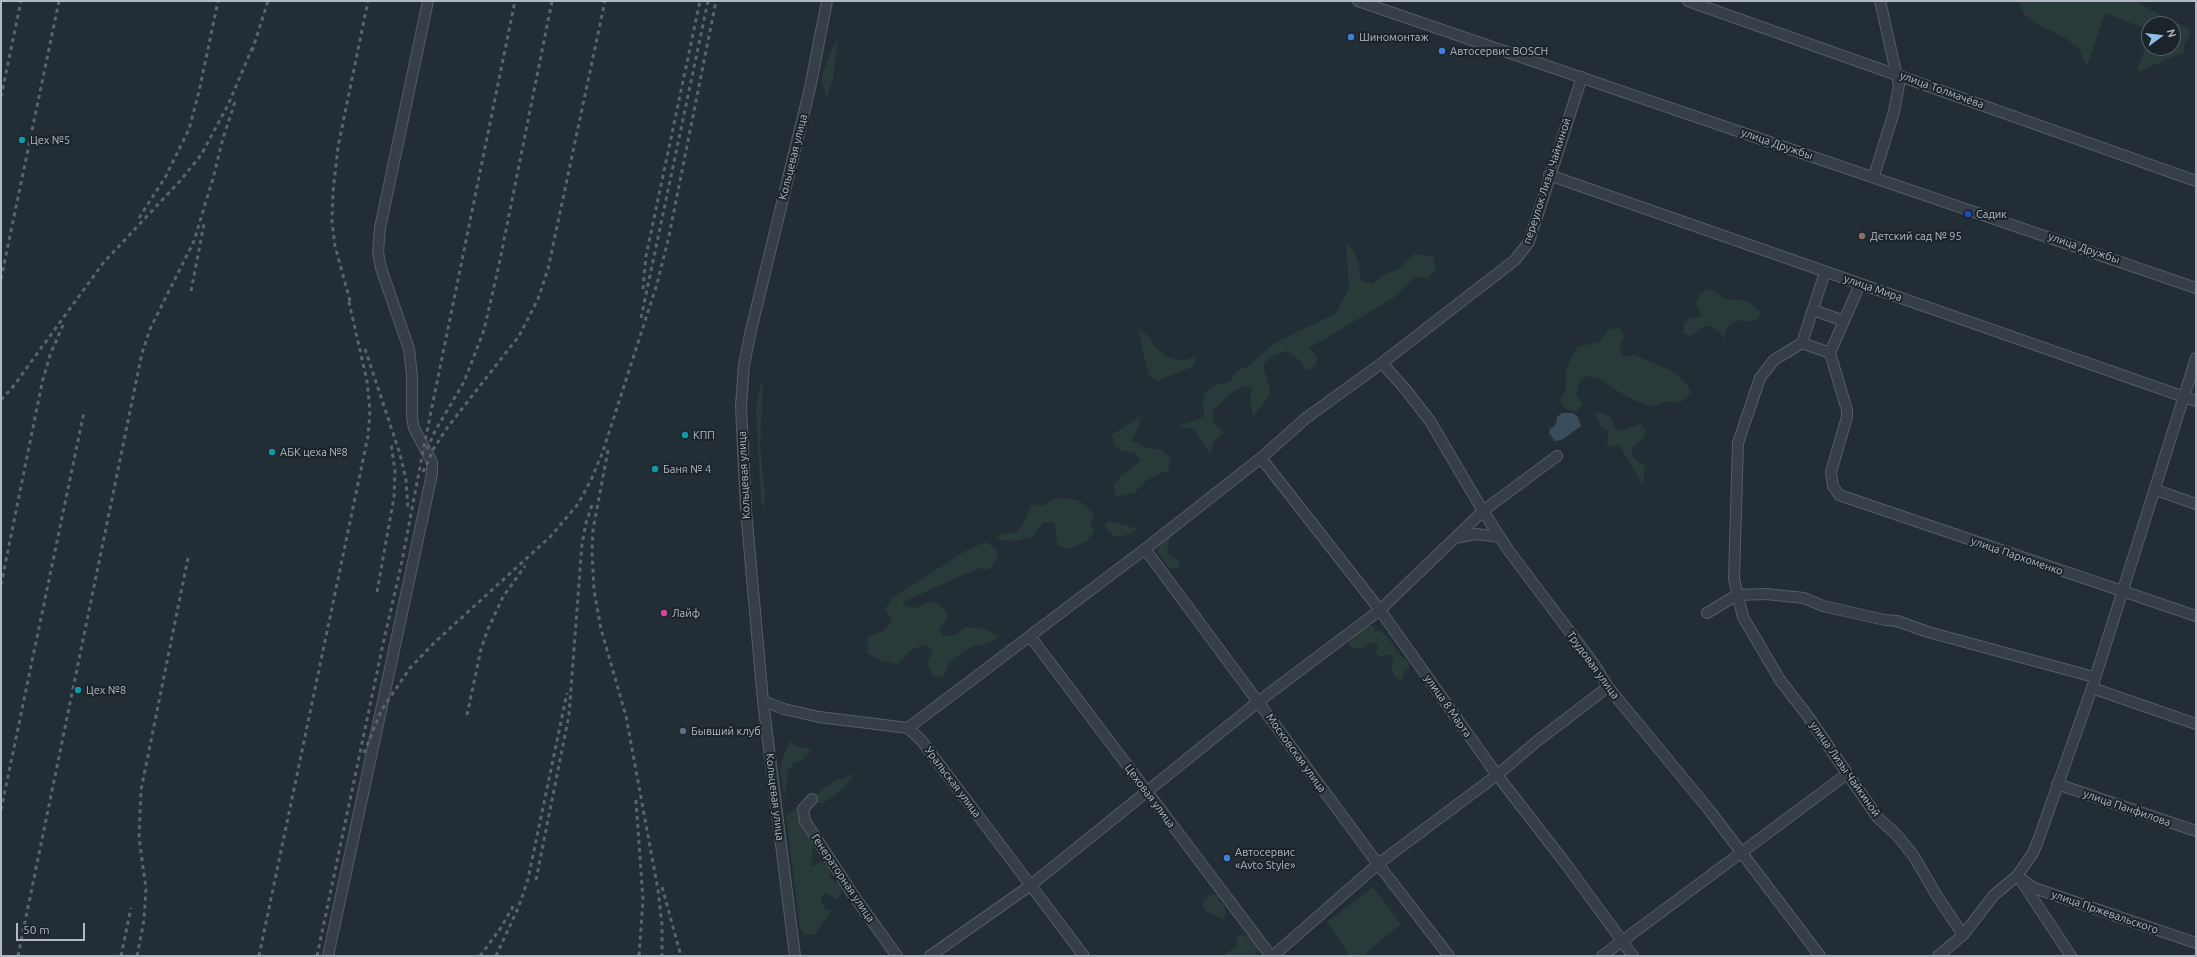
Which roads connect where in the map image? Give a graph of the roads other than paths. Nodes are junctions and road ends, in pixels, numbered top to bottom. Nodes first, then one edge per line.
1 (428, 1) edge
2 (827, 1) edge
3 (1358, 1) edge
4 (1688, 1) edge
5 (1880, 1) edge
6 (1897, 74) junction
7 (1582, 77) junction
8 (1550, 175) junction
9 (1874, 176) junction
10 (2196, 181) edge
11 (1826, 272) junction
12 (1860, 284) junction
13 (2196, 288) edge
14 (1813, 310) junction
15 (1844, 320) junction
16 (1802, 343) junction
17 (1830, 353) junction
18 (2196, 358) edge
19 (1382, 363) junction
20 (2183, 397) junction
21 (2196, 401) edge
22 (1557, 456) dead end
23 (1261, 458) junction
24 (2156, 490) junction
25 (2196, 504) edge
26 (1483, 511) junction
27 (1500, 537) junction
28 (1455, 538) junction
29 (1145, 549) junction
30 (2121, 592) junction
31 (1736, 595) junction
32 (1380, 610) junction
33 (1707, 613) dead end
34 (2196, 616) edge
35 (1030, 636) junction
36 (2094, 677) junction
37 (1608, 687) junction
38 (2092, 688) junction
39 (763, 701) junction
40 (1258, 702) junction
41 (2196, 724) edge
42 (908, 728) junction
43 (1847, 774) junction
44 (1497, 775) junction
45 (2057, 784) junction
46 (1147, 793) junction
47 (812, 799) dead end
48 (2196, 831) edge
49 (1741, 851) junction
50 (1378, 864) junction
51 (2017, 876) junction
52 (1031, 885) junction
53 (1963, 935) junction
54 (1622, 942) junction
55 (2196, 943) edge
56 (328, 956) edge
57 (795, 956) edge
58 (897, 956) edge
59 (930, 956) edge
60 (1084, 956) edge
61 (1272, 956) edge
62 (1449, 956) edge
63 (1602, 956) edge
64 (1633, 956) edge
65 (1820, 956) edge
66 (1938, 956) edge
67 (2071, 956) edge

1 - 56 street
2 - 39 street, Кольцевая улица
3 - 7 street, улица Дружбы
4 - 6 street, улица Толмачёва
5 - 6 street
6 - 9 street
6 - 10 street, улица Толмачёва
7 - 8 street, переулок Лизы Чайкиной
7 - 9 street, улица Дружбы
8 - 11 street, улица Мира
8 - 19 street, переулок Лизы Чайкиной
9 - 13 street, улица Дружбы
11 - 12 street, улица Мира
11 - 14 street
12 - 15 street
12 - 20 street, улица Мира
14 - 15 street
14 - 16 street
15 - 17 street
16 - 17 street
16 - 31 street, улица Лизы Чайкиной
17 - 30 street, улица Пархоменко
18 - 20 street
19 - 23 street, переулок Лизы Чайкиной
19 - 26 street, Трудовая улица
20 - 21 street, улица Мира
20 - 24 street
22 - 26 street
23 - 29 street, переулок Лизы Чайкиной
23 - 32 street, улица 8 Марта
24 - 25 street
24 - 30 street
26 - 27 street, Трудовая улица
26 - 28 street
27 - 28 street
27 - 37 street, Трудовая улица
28 - 32 street
29 - 35 street, переулок Лизы Чайкиной
29 - 40 street, Московская улица
30 - 34 street, улица Пархоменко
30 - 36 street
31 - 33 street
31 - 36 street
31 - 43 street, улица Лизы Чайкиной
32 - 40 street
32 - 44 street, улица 8 Марта
35 - 42 street, переулок Лизы Чайкиной
35 - 46 street, Цеховая улица
36 - 38 street
37 - 44 street
37 - 49 street, Трудовая улица
38 - 41 street
38 - 45 street
39 - 42 street
39 - 57 street, Кольцевая улица
40 - 46 street
40 - 50 street, Московская улица
42 - 52 street, Уральская улица
43 - 49 street
43 - 53 street, улица Лизы Чайкиной
44 - 50 street
44 - 54 street, улица 8 Марта
45 - 48 street, улица Панфилова
45 - 51 street
46 - 52 street
46 - 61 street, Цеховая улица
47 - 58 street, Генераторная улица
49 - 54 street
49 - 65 street, Трудовая улица
50 - 61 street
50 - 62 street, Московская улица
51 - 53 street
51 - 55 street, улица Пржевальского
51 - 67 street
52 - 59 street
52 - 60 street, Уральская улица
53 - 66 street
54 - 63 street
54 - 64 street, улица 8 Марта

